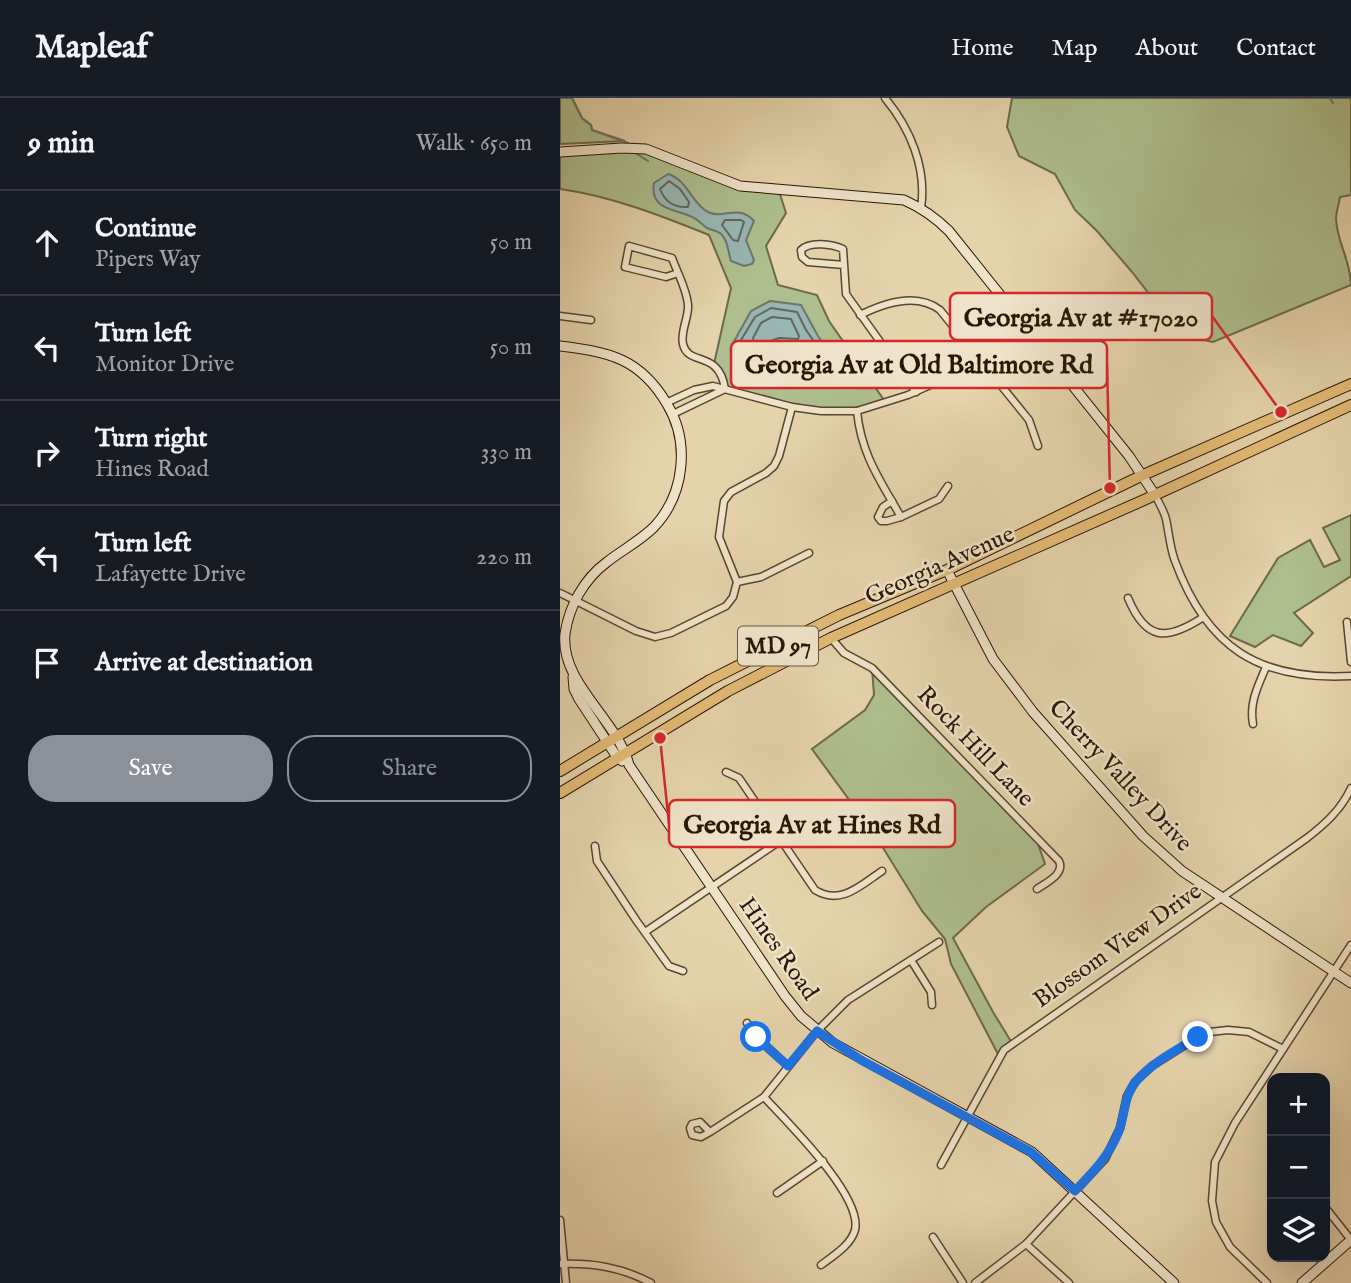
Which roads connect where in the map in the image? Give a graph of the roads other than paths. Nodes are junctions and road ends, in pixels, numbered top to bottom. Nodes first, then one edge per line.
1 (886, 98) edge
2 (560, 152) edge
3 (921, 208) junction
4 (844, 265) junction
5 (678, 273) junction
6 (1015, 314) junction
7 (560, 316) edge
8 (860, 316) junction
9 (591, 320) dead end
10 (1024, 325) junction
11 (560, 346) edge
12 (971, 350) junction
13 (980, 360) junction
14 (1351, 384) edge
15 (927, 386) junction
16 (725, 389) junction
17 (916, 392) junction
18 (666, 403) junction
19 (1351, 405) edge
20 (792, 407) junction
21 (857, 411) junction
22 (673, 415) junction
23 (1038, 446) dead end
24 (1143, 475) junction
25 (948, 486) dead end
26 (1155, 495) junction
27 (892, 501) junction
28 (901, 517) junction
29 (809, 553) dead end
30 (947, 570) junction
31 (737, 582) junction
32 (953, 583) junction
33 (560, 593) edge
34 (1128, 598) dead end
35 (575, 601) junction
36 (1202, 618) junction
37 (1347, 622) dead end
38 (831, 638) junction
39 (1351, 662) edge
40 (1266, 667) junction
41 (1351, 676) edge
42 (573, 677) junction
43 (1253, 724) dead end
44 (616, 736) junction
45 (606, 741) junction
46 (621, 754) junction
47 (560, 771) edge
48 (726, 772) dead end
49 (1351, 788) edge
50 (560, 793) edge
51 (780, 841) junction
52 (595, 846) dead end
53 (882, 871) dead end
54 (711, 887) junction
55 (1037, 889) dead end
56 (1220, 897) junction
57 (645, 932) junction
58 (939, 942) dead end
59 (1351, 945) edge
60 (911, 960) junction
61 (683, 971) dead end
62 (1333, 971) junction
63 (1351, 982) edge
64 (932, 1005) dead end
65 (747, 1023) dead end
66 (817, 1031) junction
67 (1283, 1049) junction
68 (788, 1066) junction
69 (764, 1097) junction
70 (967, 1116) junction
71 (709, 1132) dead end
72 (822, 1161) junction
73 (941, 1165) dead end
74 (1075, 1191) junction
75 (777, 1193) dead end
76 (1330, 1213) edge
77 (560, 1220) edge
78 (933, 1237) dead end
79 (1351, 1240) edge
80 (1026, 1244) junction
81 (562, 1264) edge
82 (821, 1265) dead end
83 (566, 1283) edge
84 (651, 1283) edge
85 (962, 1283) edge
86 (975, 1283) edge
87 (1069, 1283) edge
88 (1174, 1283) edge
89 (1267, 1283) edge
90 (1303, 1283) edge

1 - 3 street
2 - 3 street
3 - 6 street
4 - 4 street
4 - 8 street
5 - 5 street
5 - 16 street
6 - 10 street
6 - 12 street
7 - 9 street
8 - 12 street
8 - 17 street
10 - 13 street
10 - 24 street
11 - 18 street
12 - 13 street
12 - 15 street
13 - 15 street
13 - 23 street
14 - 24 main road, Georgia Avenue / MD 97
15 - 17 street
16 - 18 street
16 - 20 street
16 - 22 street
17 - 21 street
18 - 22 street
19 - 26 main road, Georgia Avenue / MD 97
20 - 21 street
20 - 31 street
21 - 27 street
22 - 35 street
24 - 26 street
24 - 30 main road, Georgia Avenue / MD 97
25 - 28 street
26 - 32 main road, Georgia Avenue / MD 97
26 - 36 street
27 - 28 street
27 - 28 street
29 - 31 street
30 - 32 street, Cherry Valley Drive
30 - 44 main road, Georgia Avenue / MD 97
31 - 35 street
32 - 38 main road, Georgia Avenue / MD 97
32 - 56 street, Cherry Valley Drive
33 - 35 street
34 - 36 street
35 - 42 street
36 - 40 street
37 - 39 street
38 - 46 main road, Georgia Avenue / MD 97
38 - 55 street, Rock Hill Lane
40 - 41 street
40 - 43 street
42 - 44 street
42 - 45 street
44 - 45 main road, Georgia Avenue / MD 97
44 - 46 street
45 - 46 street
45 - 47 main road, Georgia Avenue / MD 97
46 - 50 main road, Georgia Avenue / MD 97
46 - 54 street, Hines Road
48 - 51 street
49 - 56 street, Blossom View Drive
51 - 53 street
51 - 54 street
52 - 57 street
54 - 57 street
54 - 66 street, Hines Road
56 - 62 street, Cherry Valley Drive
56 - 70 street, Blossom View Drive
57 - 61 street
58 - 60 street
59 - 62 street
60 - 64 street
60 - 66 street
62 - 63 street, Cherry Valley Drive
62 - 67 street
65 - 68 street
66 - 68 street
66 - 70 street, Hines Road
67 - 74 street
67 - 89 street
68 - 69 street
69 - 71 street
69 - 72 street
70 - 73 street, Blossom View Drive
70 - 74 street, Hines Road
72 - 75 street
72 - 82 street
74 - 80 street
74 - 88 street, Hines Road
76 - 79 street
77 - 81 street
78 - 85 street
79 - 90 street
80 - 86 street
80 - 87 street
81 - 83 street
81 - 84 street

